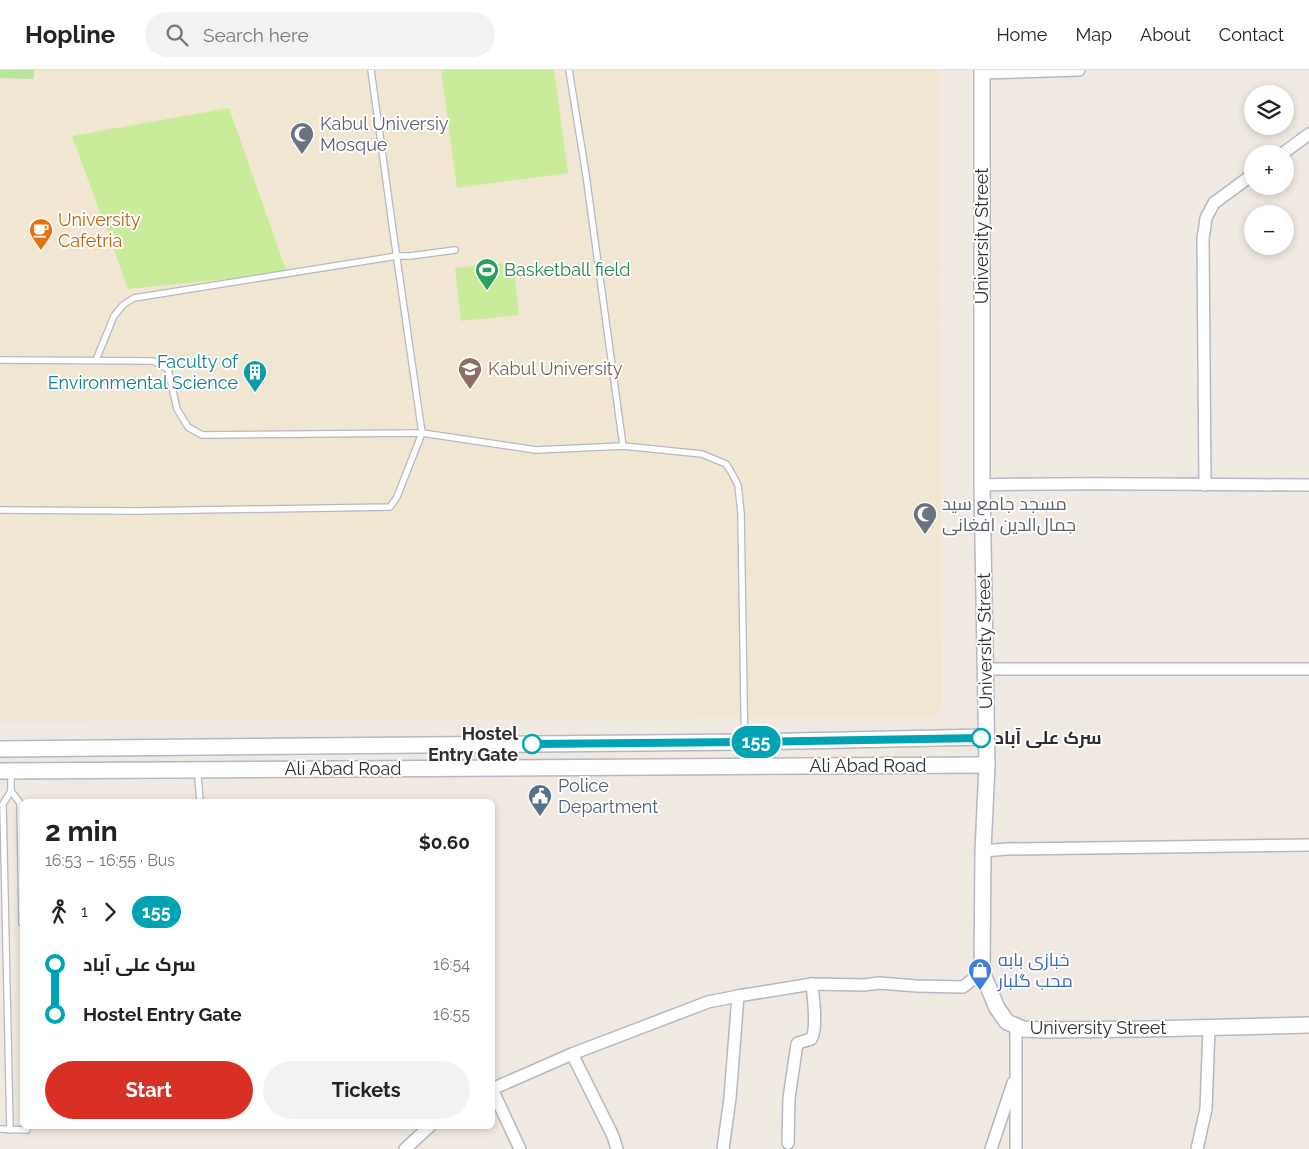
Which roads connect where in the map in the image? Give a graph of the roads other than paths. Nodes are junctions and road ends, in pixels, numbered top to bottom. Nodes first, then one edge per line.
1 (371, 70) edge
2 (569, 70) edge
3 (1079, 70) edge
4 (982, 72) edge
5 (1309, 134) edge
6 (1294, 145) edge
7 (1244, 181) edge
8 (456, 250) dead end
9 (397, 256) junction
10 (0, 360) edge
11 (96, 360) junction
12 (422, 433) junction
13 (623, 446) junction
14 (982, 485) junction
15 (1205, 485) junction
16 (1309, 485) edge
17 (0, 510) edge
18 (986, 669) junction
19 (1309, 669) edge
20 (986, 738) junction
21 (744, 742) junction
22 (543, 744) junction
23 (5, 749) edge
24 (987, 765) junction
25 (745, 766) junction
26 (543, 768) junction
27 (199, 770) junction
28 (5, 771) edge
29 (11, 791) junction
30 (200, 799) edge
31 (20, 803) edge
32 (1309, 845) edge
33 (983, 851) junction
34 (982, 972) junction
35 (812, 984) junction
36 (738, 996) junction
37 (1309, 1025) edge
38 (1016, 1027) junction
39 (1209, 1027) junction
40 (572, 1054) junction
41 (1016, 1074) junction
42 (495, 1088) edge
43 (495, 1095) edge
44 (20, 1129) edge
45 (427, 1129) edge
46 (0, 1130) edge
47 (10, 1130) junction
48 (788, 1143) dead end
49 (405, 1149) edge
50 (520, 1149) edge
51 (617, 1149) edge
52 (723, 1149) edge
53 (991, 1149) edge
54 (1016, 1149) edge
55 (1198, 1149) edge

1 - 9 lane
2 - 13 lane
3 - 4 street
4 - 14 street, University Street
5 - 6 street
7 - 15 street
8 - 9 lane
9 - 11 lane
9 - 12 lane
10 - 11 lane
11 - 12 lane
12 - 13 lane
12 - 17 lane
13 - 21 lane
14 - 15 street
14 - 18 street, University Street
15 - 16 street
18 - 19 street
18 - 20 street, University Street
20 - 21 street, Ali Abad Road
20 - 24 street, University Street
21 - 22 street, Ali Abad Road
21 - 25 lane
22 - 23 street, Ali Abad Road
22 - 26 street
23 - 28 street
24 - 25 street, Ali Abad Road
24 - 33 street, University Street
25 - 26 street, Ali Abad Road
26 - 27 street, Ali Abad Road
27 - 28 street, Ali Abad Road
27 - 30 lane
28 - 29 lane
29 - 31 lane
29 - 47 lane
32 - 33 street
33 - 34 street, University Street
34 - 35 street
34 - 38 street, University Street
35 - 36 street
35 - 48 street
36 - 40 street
36 - 52 street
37 - 39 street, University Street
38 - 39 street, University Street
38 - 41 street
39 - 55 street
40 - 42 street
40 - 51 street
41 - 53 street
41 - 54 street
43 - 50 street
44 - 47 lane
45 - 49 street
46 - 47 lane

